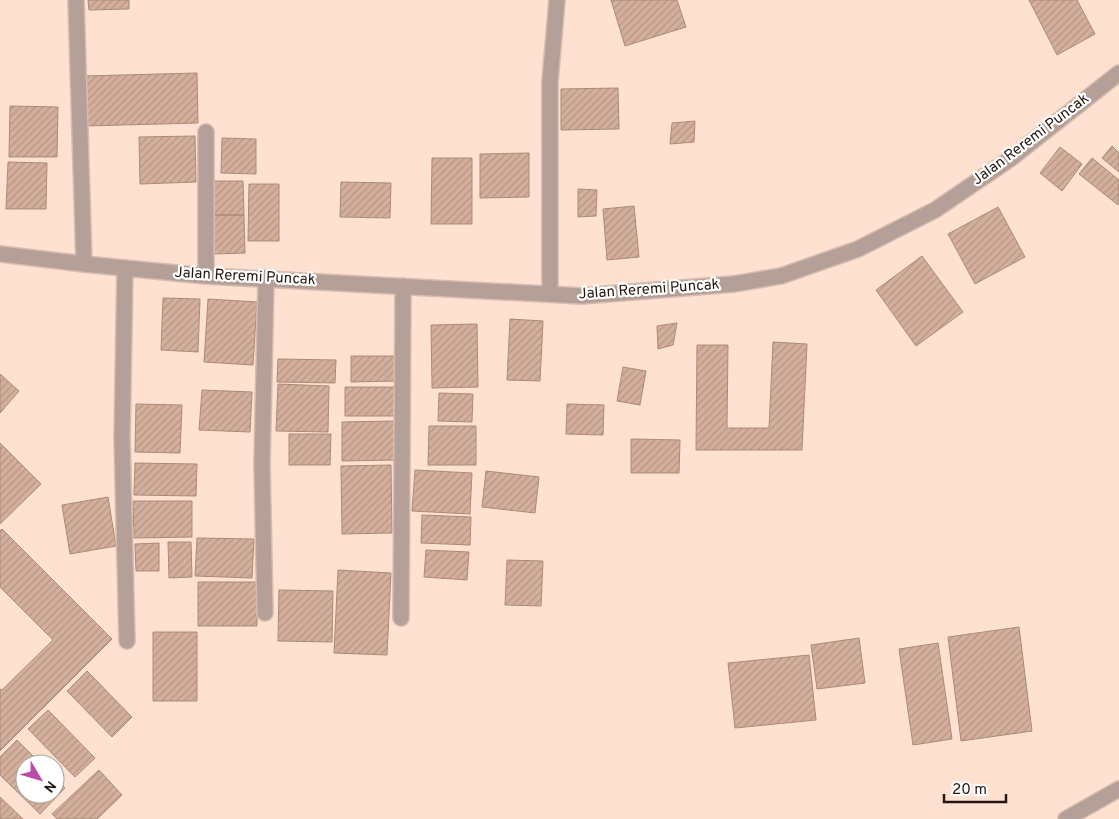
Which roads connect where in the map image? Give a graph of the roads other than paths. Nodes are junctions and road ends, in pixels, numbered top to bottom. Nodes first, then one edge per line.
1 (76, 0) edge
2 (557, 0) edge
3 (1119, 73) edge
4 (206, 132) dead end
5 (0, 254) edge
6 (84, 264) junction
7 (124, 268) junction
8 (206, 276) junction
9 (266, 278) junction
10 (403, 286) junction
11 (550, 294) junction
12 (265, 613) dead end
13 (401, 618) dead end
14 (127, 641) dead end
15 (1119, 789) edge
16 (1066, 819) edge

1 - 6 street
2 - 11 street
3 - 11 street, Jalan Reremi Puncak
4 - 8 street
5 - 6 street, Jalan Reremi Puncak
6 - 7 street, Jalan Reremi Puncak
7 - 8 street, Jalan Reremi Puncak
7 - 14 street
8 - 9 street, Jalan Reremi Puncak
9 - 10 street, Jalan Reremi Puncak
9 - 12 street
10 - 11 street, Jalan Reremi Puncak
10 - 13 street
15 - 16 street

